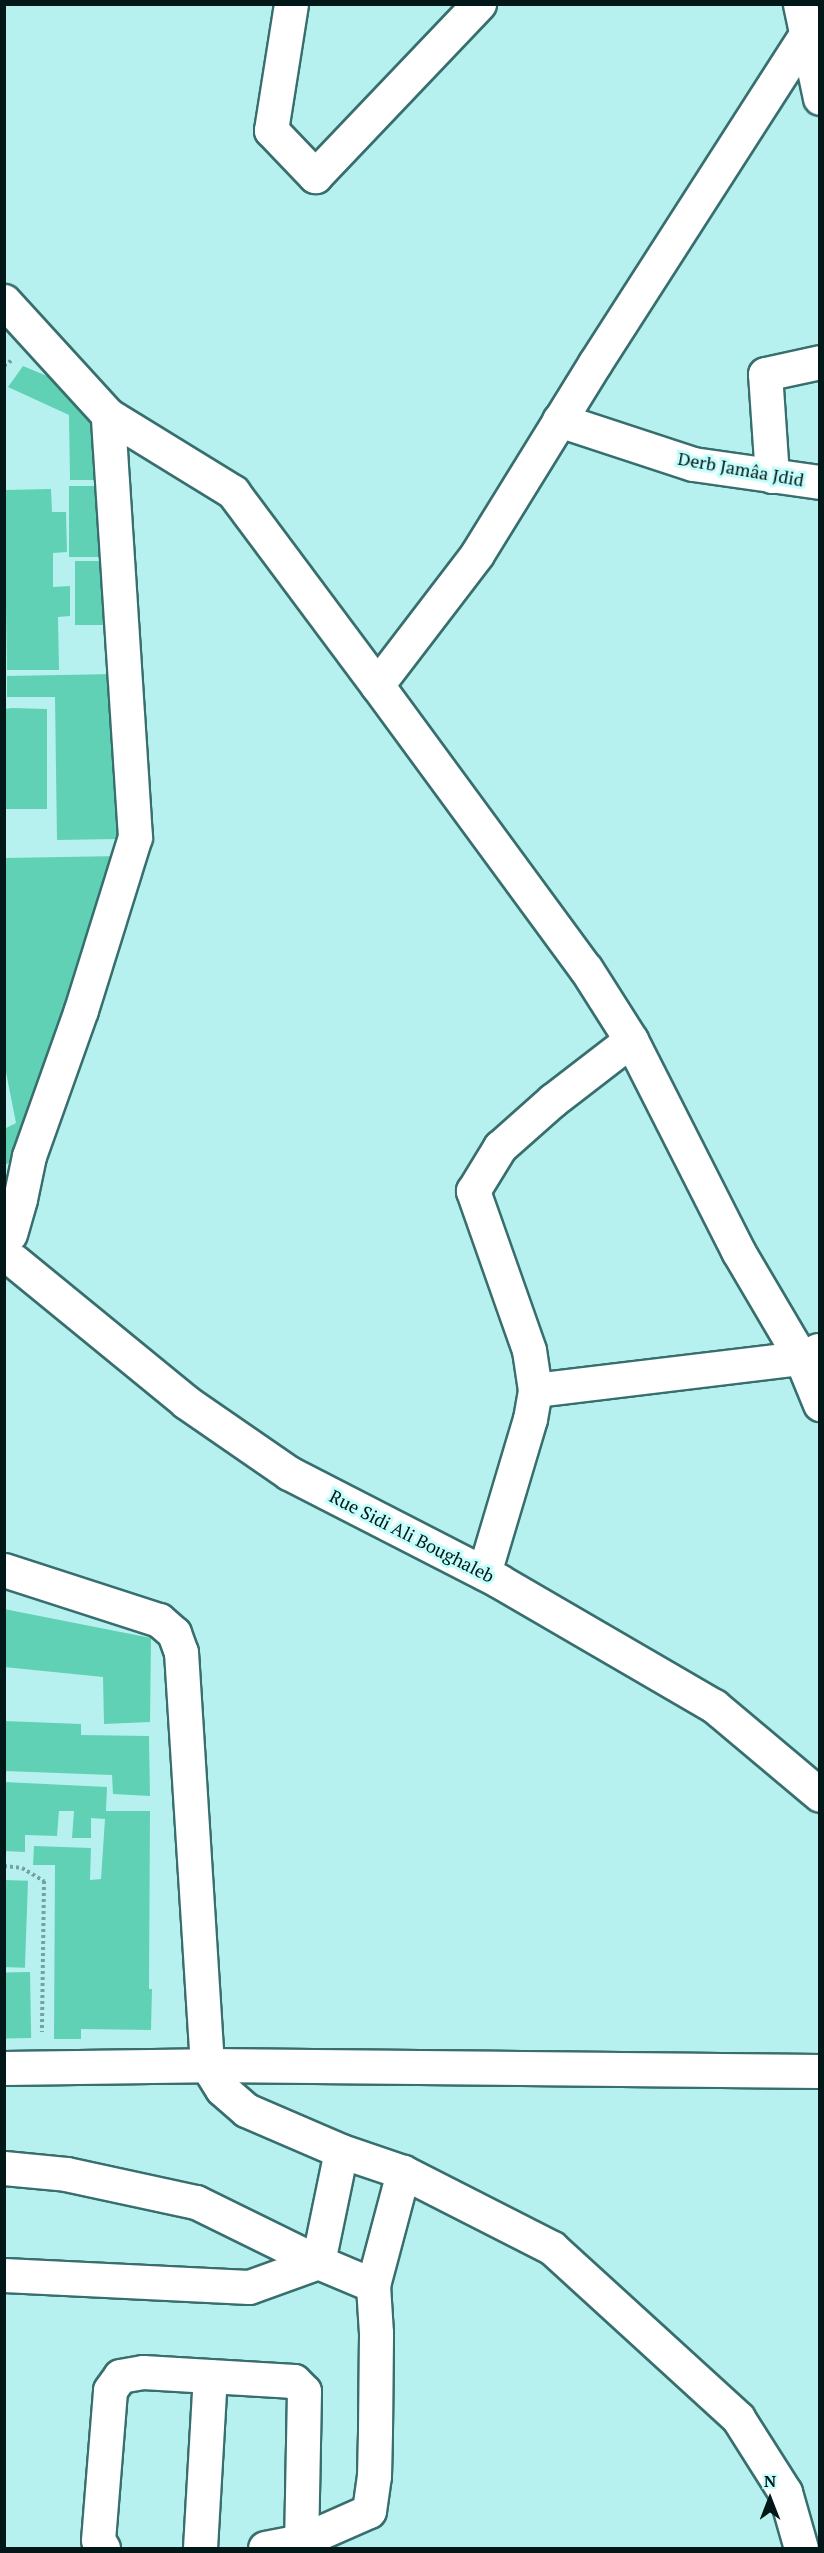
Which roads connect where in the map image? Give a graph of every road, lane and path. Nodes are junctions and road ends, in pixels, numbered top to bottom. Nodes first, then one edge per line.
1 (291, 4) edge
2 (479, 4) edge
3 (804, 14) edge
4 (819, 98) edge
5 (4, 301) edge
6 (819, 362) edge
7 (108, 415) junction
8 (559, 420) junction
9 (772, 476) junction
10 (819, 482) edge
11 (377, 685) junction
12 (632, 1040) junction
13 (8, 1248) edge
14 (810, 1354) edge
15 (535, 1390) junction
16 (819, 1404) edge
17 (4, 1570) edge
18 (484, 1573) junction
19 (819, 1796) edge
20 (4, 1866) edge
21 (207, 2065) junction
22 (4, 2068) edge
23 (41, 2069) junction
24 (819, 2071) edge
25 (341, 2151) junction
26 (4, 2168) edge
27 (403, 2172) junction
28 (318, 2262) junction
29 (4, 2275) edge
30 (373, 2285) junction
31 (210, 2376) junction
32 (301, 2541) junction
33 (103, 2548) edge
34 (200, 2548) edge
35 (264, 2548) edge
36 (801, 2548) edge

1 - 2 street
3 - 4 street
3 - 8 street
5 - 7 street
6 - 9 street
7 - 11 street
7 - 13 street
8 - 9 street, Derb Jamâa Jdid
8 - 11 street
9 - 10 street, Derb Jamâa Jdid
11 - 12 street
12 - 14 street
12 - 15 street
13 - 18 street, Rue Sidi Ali Boughaleb
14 - 15 street
14 - 16 street
15 - 18 street
17 - 21 street
18 - 19 street, Rue Sidi Ali Boughaleb
20 - 23 path
21 - 23 street
21 - 24 street
21 - 25 street
22 - 23 street
25 - 27 street
25 - 28 street
26 - 28 street
27 - 30 street
27 - 36 street
28 - 29 street
28 - 30 street
30 - 32 street
31 - 32 street
31 - 33 street
31 - 34 street
32 - 35 street

